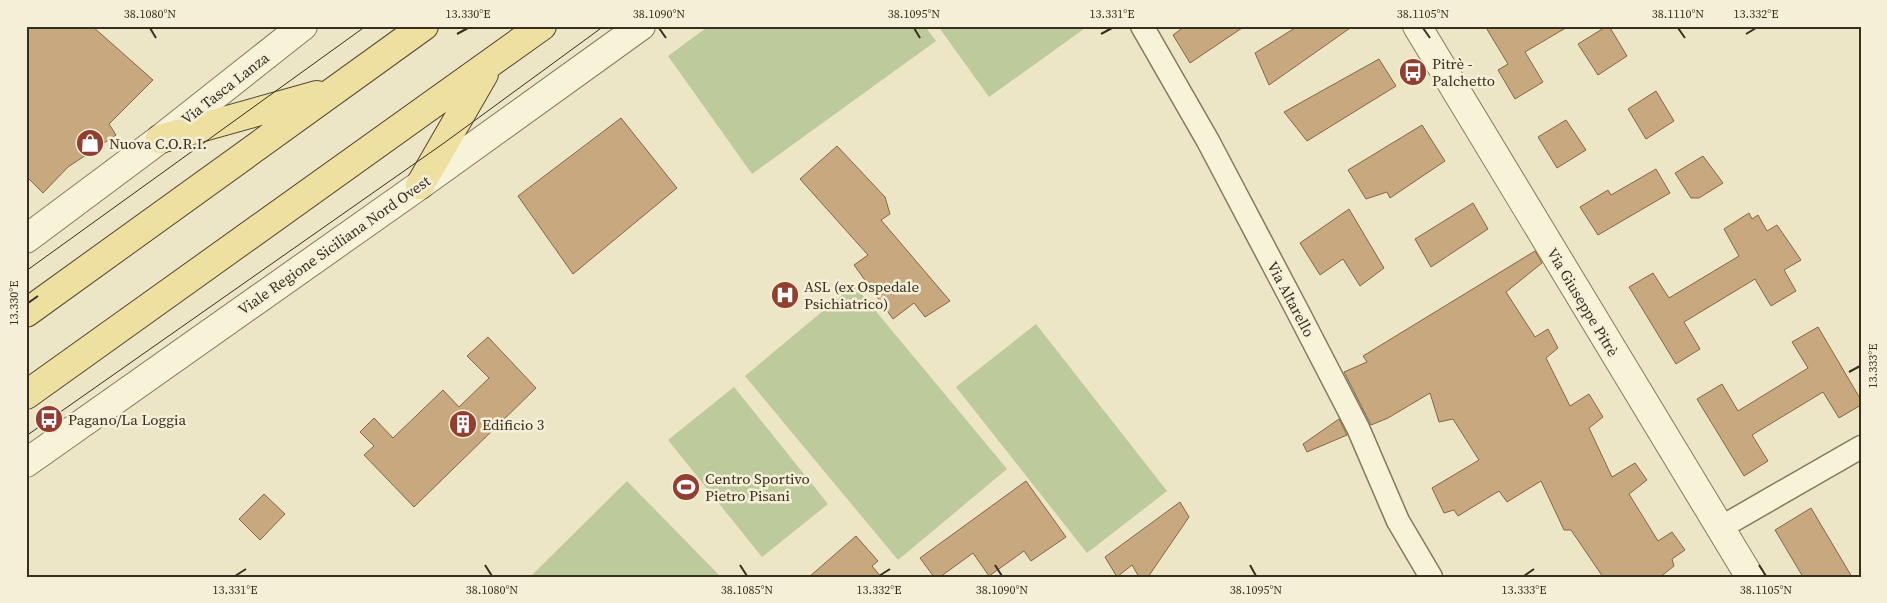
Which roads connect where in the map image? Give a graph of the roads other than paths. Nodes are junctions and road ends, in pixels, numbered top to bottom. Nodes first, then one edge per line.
1 (303, 26) edge
2 (424, 26) edge
3 (542, 26) edge
4 (641, 26) edge
5 (1416, 26) edge
6 (1151, 29) edge
7 (490, 65) junction
8 (335, 90) junction
9 (160, 139) junction
10 (420, 185) junction
11 (26, 239) edge
12 (26, 313) edge
13 (26, 395) edge
14 (1861, 447) edge
15 (26, 463) edge
16 (1720, 528) junction
17 (1432, 577) edge
18 (1750, 577) edge

1 - 9 street, Via Tasca Lanza
2 - 8 main road
3 - 7 main road
4 - 10 street, Viale Regione Siciliana Nord Ovest
5 - 16 street, Via Giuseppe Pitrè
6 - 17 street, Via Altarello
7 - 10 main road
7 - 13 main road
8 - 9 main road
8 - 12 main road
9 - 11 street, Via Tasca Lanza
10 - 15 street, Viale Regione Siciliana Nord Ovest
14 - 16 street
16 - 18 street, Via Giuseppe Pitrè

